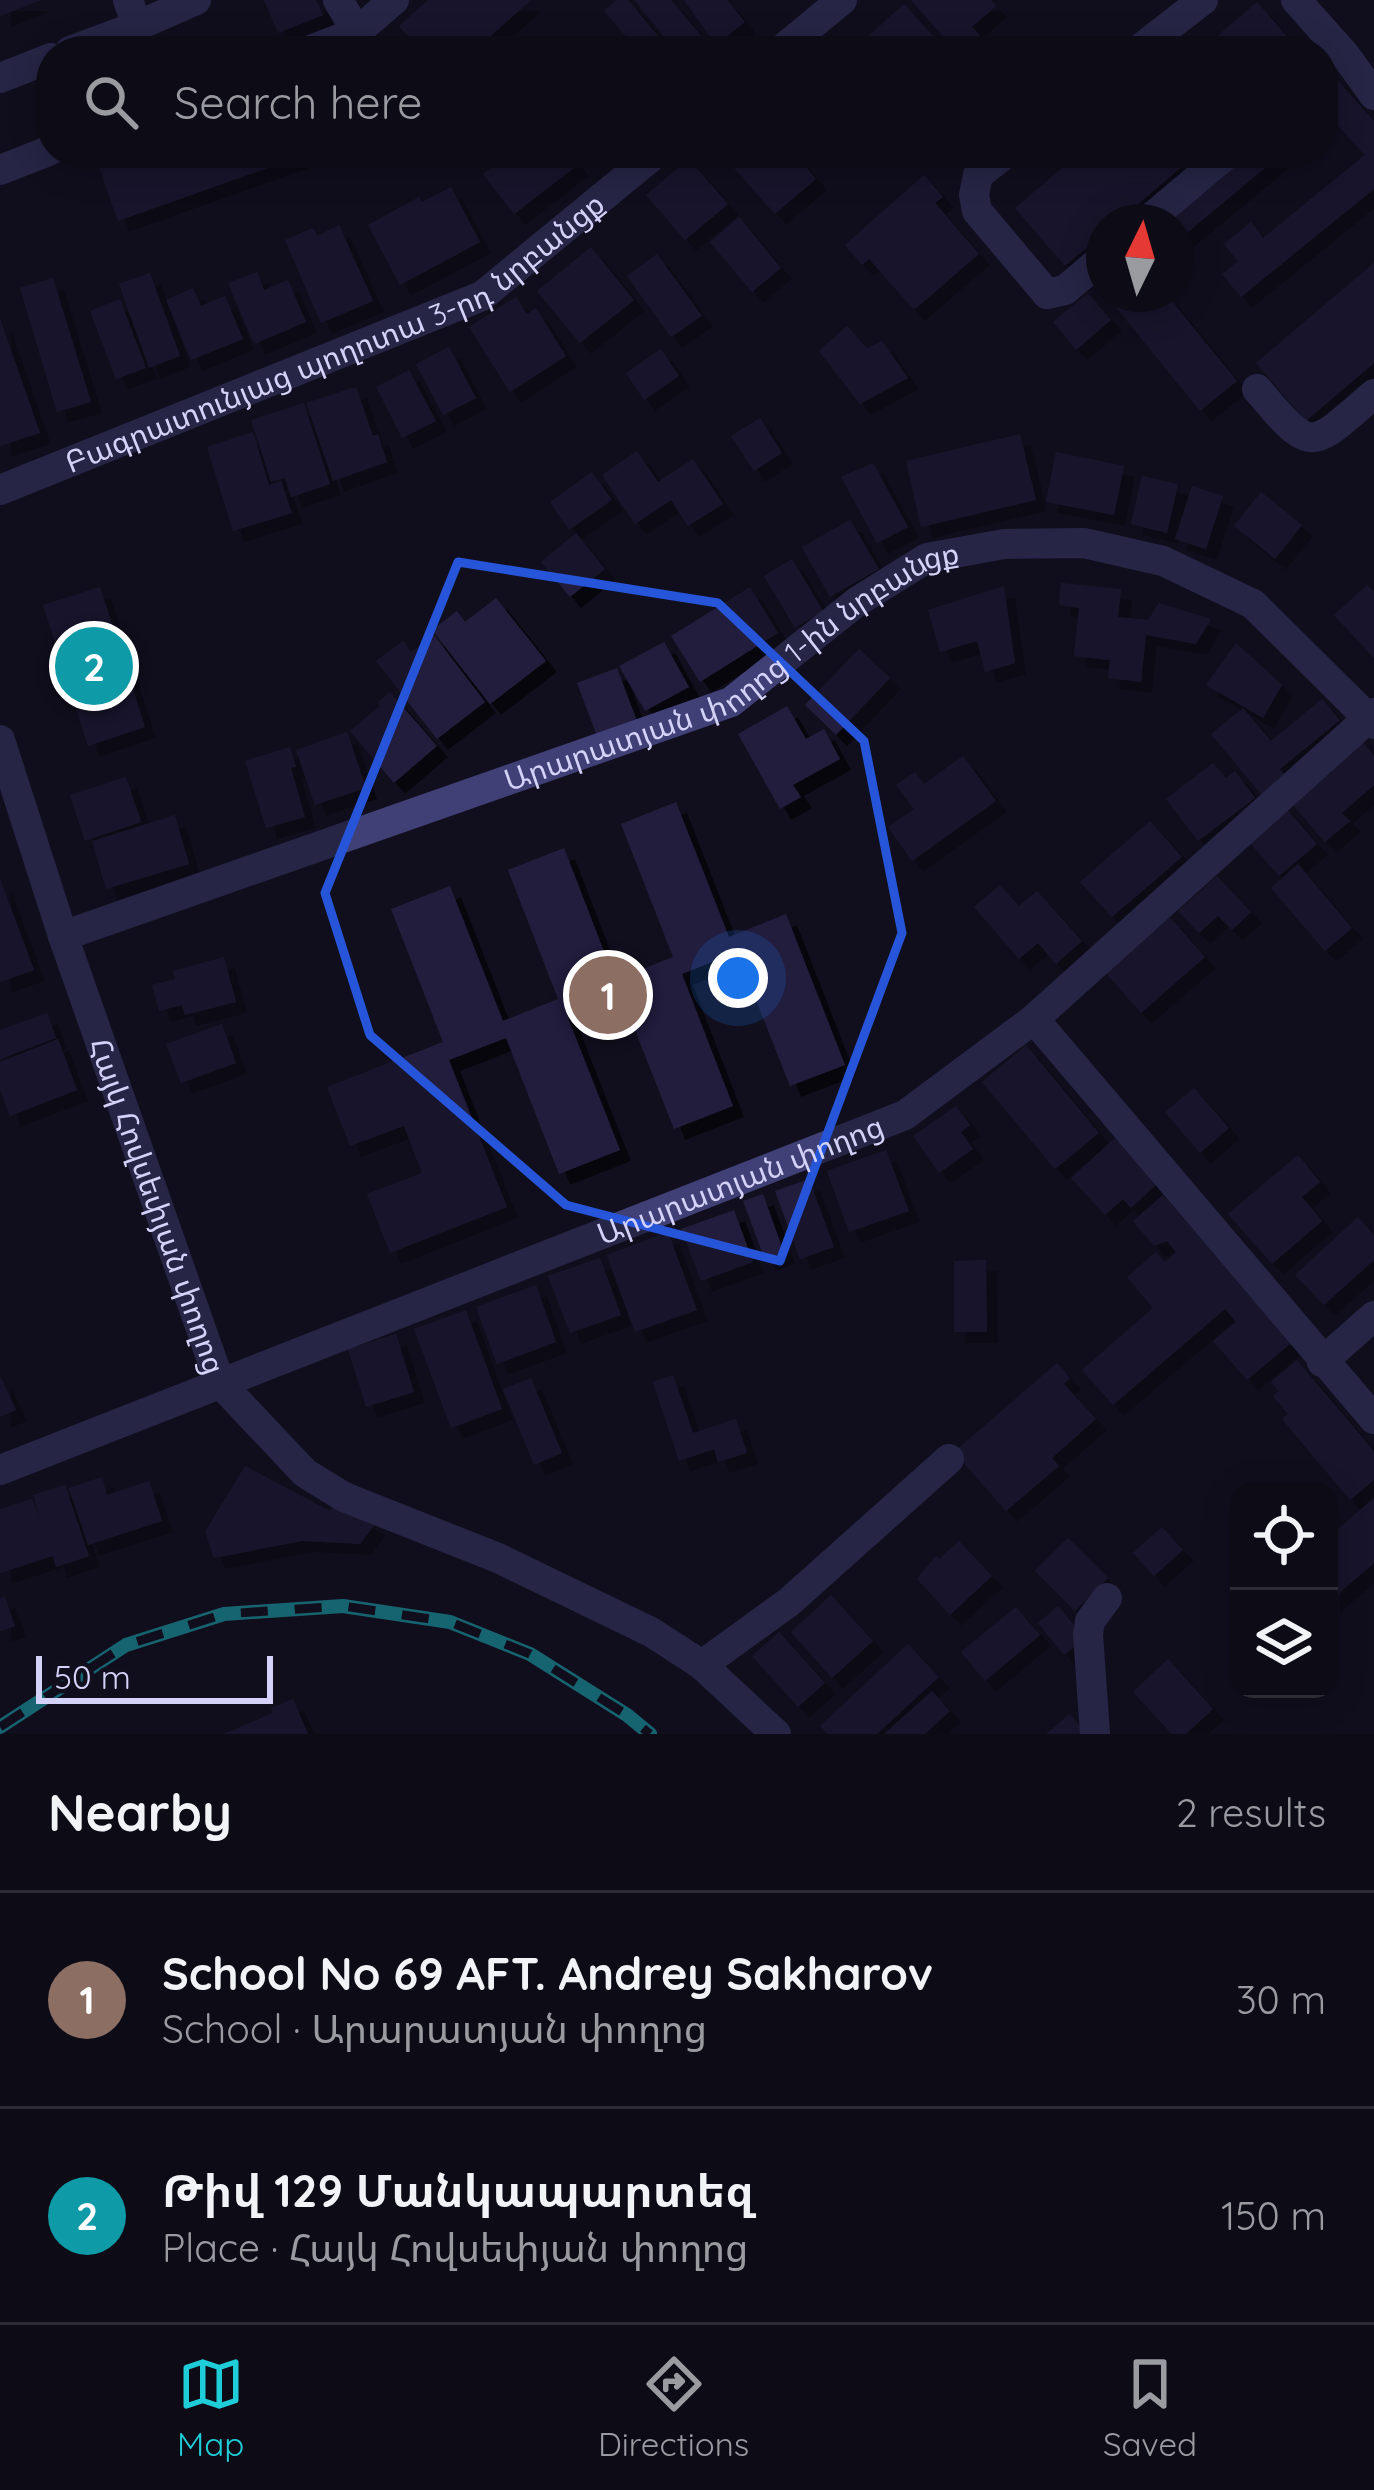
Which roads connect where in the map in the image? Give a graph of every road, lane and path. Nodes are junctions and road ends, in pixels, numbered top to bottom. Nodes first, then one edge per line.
1 (196, 0) edge
2 (338, 0) edge
3 (394, 0) edge
4 (842, 0) edge
5 (1203, 0) edge
6 (1296, 0) edge
7 (132, 13) edge
8 (1328, 14) edge
9 (357, 32) junction
10 (94, 36) edge
11 (347, 36) edge
12 (798, 36) edge
13 (1156, 36) edge
14 (36, 64) edge
15 (1338, 67) edge
16 (0, 78) edge
17 (1374, 95) edge
18 (36, 156) edge
19 (638, 168) edge
20 (987, 168) edge
21 (1210, 168) edge
22 (0, 170) edge
23 (1167, 204) edge
24 (1086, 272) edge
25 (1258, 389) dead end
26 (1374, 394) edge
27 (0, 490) edge
28 (1372, 718) edge
29 (0, 740) edge
30 (63, 936) junction
31 (1034, 1019) junction
32 (1374, 1316) edge
33 (1322, 1362) junction
34 (220, 1383) junction
35 (1374, 1419) edge
36 (950, 1459) dead end
37 (0, 1469) edge
38 (1107, 1598) dead end
39 (702, 1665) junction
40 (776, 1734) edge
41 (1095, 1734) edge

1 - 7 street
2 - 9 street
3 - 9 street
4 - 12 street
5 - 13 street
6 - 8 street
7 - 10 street
9 - 11 street
14 - 16 street
15 - 17 street
18 - 22 street
19 - 27 street, Բագրատունյաց պողոտա 3-րդ նրբանցք
20 - 24 street
21 - 23 street
25 - 26 street
28 - 30 street, Արարատյան փողոց 1-ին նրբանցք
28 - 31 street, Արարատյան փողոց
29 - 30 street, Հայկ Հովսեփյան փողոց
30 - 34 street, Հայկ Հովսեփյան փողոց
31 - 33 street
31 - 34 street, Արարատյան փողոց
32 - 33 street
33 - 35 street
34 - 37 street, Արարատյան փողոց
34 - 39 street, Հայկ Հովսեփյան փողոց
36 - 39 street
38 - 41 street
39 - 40 street, Հայկ Հովսեփյան փողոց

